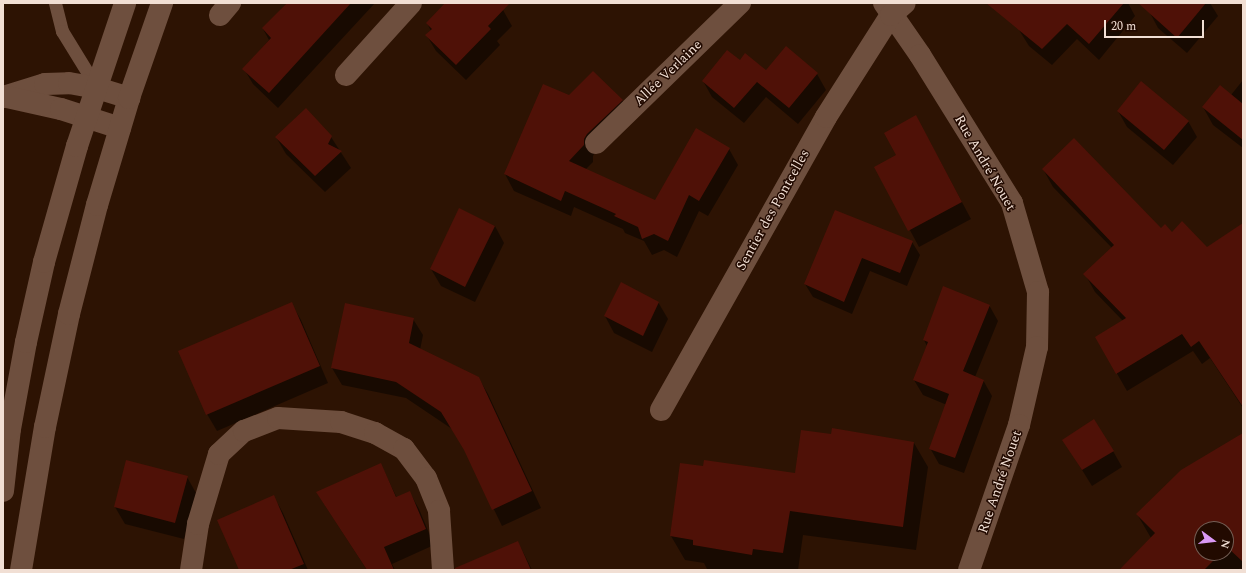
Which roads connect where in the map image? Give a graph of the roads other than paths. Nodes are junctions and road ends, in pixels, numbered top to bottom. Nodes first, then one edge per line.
1 (55, 3) edge
2 (125, 3) edge
3 (162, 3) edge
4 (411, 3) edge
5 (740, 3) edge
6 (894, 7) edge
7 (346, 75) dead end
8 (96, 88) junction
9 (4, 97) edge
10 (130, 98) junction
11 (87, 118) junction
12 (120, 128) junction
13 (596, 143) dead end
14 (661, 410) dead end
15 (3, 491) edge
16 (21, 570) edge
17 (191, 570) edge
18 (444, 570) edge
19 (970, 570) edge

1 - 8 lane
2 - 8 street
3 - 10 street
4 - 7 street
5 - 13 street, Allée Verlaine
6 - 14 street, Sentier des Pontcelles
6 - 19 street, Rue André Nouet
8 - 9 street
8 - 10 street
8 - 11 street
9 - 11 street
10 - 12 street
11 - 12 street
11 - 15 street
12 - 16 street
17 - 18 street

